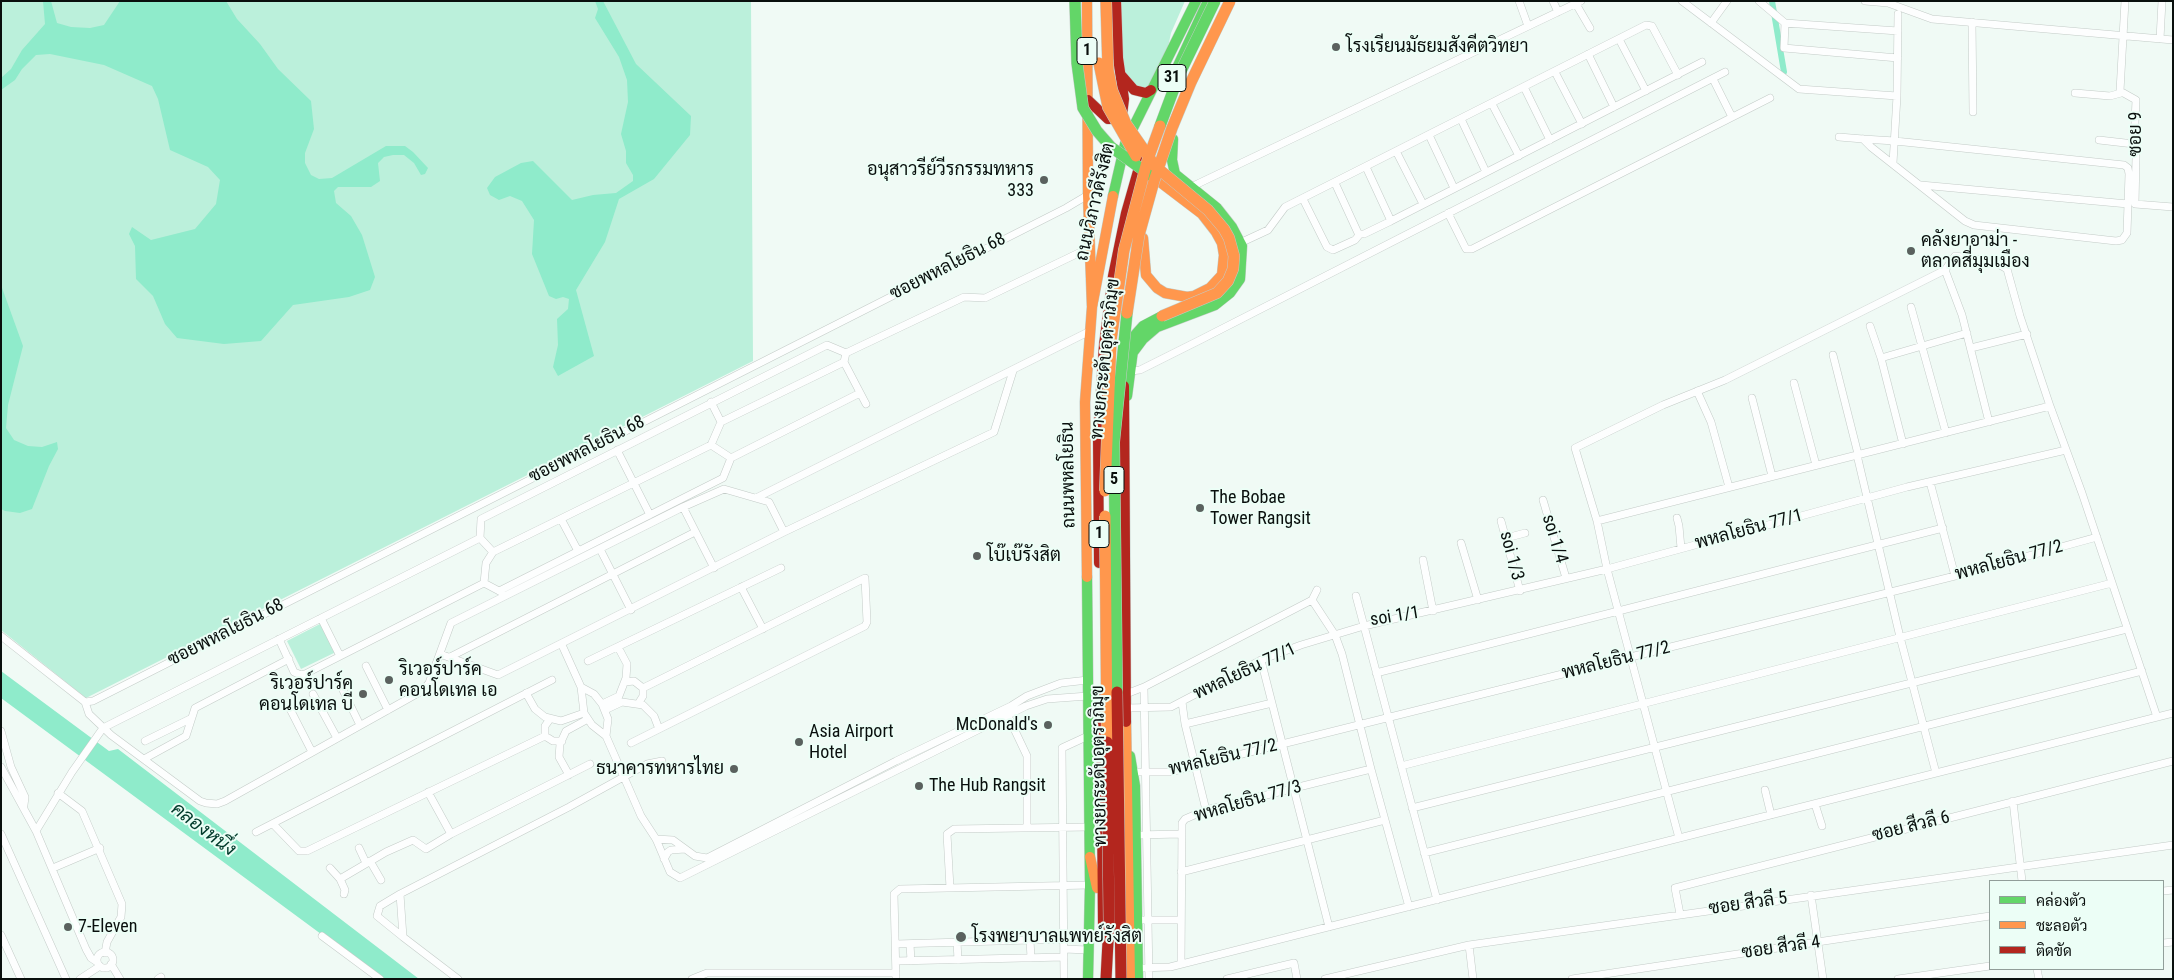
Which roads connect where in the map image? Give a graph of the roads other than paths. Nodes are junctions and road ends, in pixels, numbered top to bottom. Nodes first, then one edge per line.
1 (1075, 1) edge
2 (1086, 1) edge
3 (1097, 1) edge
4 (1106, 1) edge
5 (1116, 1) edge
6 (1196, 1) edge
7 (1208, 1) edge
8 (1215, 1) edge
9 (1230, 1) edge
10 (1237, 1) edge
11 (1519, 1) edge
12 (1553, 1) edge
13 (1682, 1) edge
14 (1727, 1) edge
15 (1759, 1) edge
16 (1865, 1) edge
17 (2124, 1) edge
18 (2162, 1) edge
19 (1579, 2) edge
20 (1558, 12) junction
21 (1898, 14) dead end
22 (1972, 22) junction
23 (1711, 23) junction
24 (1785, 23) junction
25 (1528, 26) junction
26 (1590, 28) dead end
27 (1898, 31) junction
28 (2123, 35) junction
29 (1619, 39) junction
30 (2160, 39) junction
31 (2173, 40) edge
32 (1588, 54) junction
33 (1898, 58) junction
34 (1702, 62) dead end
35 (1555, 72) junction
36 (1726, 72) dead end
37 (1120, 74) junction
38 (1678, 75) junction
39 (1713, 79) junction
40 (1524, 87) junction
41 (1151, 90) junction
42 (1646, 92) junction
43 (2075, 93) dead end
44 (2121, 93) junction
45 (1897, 96) junction
46 (1770, 98) dead end
47 (1088, 100) junction
48 (1492, 104) junction
49 (1614, 107) junction
50 (1973, 112) dead end
51 (1732, 117) junction
52 (1461, 119) junction
53 (1582, 124) junction
54 (1429, 135) junction
55 (1840, 137) dead end
56 (1863, 138) junction
57 (1174, 139) junction
58 (1550, 140) junction
59 (2099, 140) dead end
60 (1895, 141) junction
61 (2134, 144) junction
62 (1396, 151) junction
63 (1519, 156) junction
64 (1142, 158) joint
65 (1892, 164) junction
66 (1366, 167) junction
67 (1486, 172) junction
68 (1160, 182) junction
69 (1335, 183) junction
70 (1920, 185) junction
71 (1192, 187) junction
72 (1454, 188) junction
73 (1088, 195) junction
74 (1303, 199) junction
75 (1423, 204) junction
76 (2128, 204) junction
77 (2173, 207) edge
78 (1448, 213) junction
79 (1391, 221) junction
80 (1360, 234) junction
81 (1143, 238) junction
82 (1240, 243) junction
83 (1089, 248) junction
84 (1945, 270) junction
85 (1092, 307) junction
86 (1911, 307) dead end
87 (1870, 326) dead end
88 (1090, 331) junction
89 (1967, 334) junction
90 (2027, 334) junction
91 (1924, 347) junction
92 (1971, 348) junction
93 (846, 353) junction
94 (1833, 354) dead end
95 (1131, 355) junction
96 (1881, 358) junction
97 (844, 362) junction
98 (1013, 371) junction
99 (1130, 372) junction
100 (1794, 383) dead end
101 (1697, 392) junction
102 (860, 393) junction
103 (1752, 398) dead end
104 (711, 402) junction
105 (866, 404) dead end
106 (2050, 406) junction
107 (1124, 407) junction
108 (722, 422) junction
109 (1989, 422) junction
110 (1946, 433) junction
111 (1903, 444) junction
112 (710, 445) junction
113 (617, 450) junction
114 (2066, 450) junction
115 (1858, 455) junction
116 (731, 458) junction
117 (1816, 465) junction
118 (1772, 476) junction
119 (1930, 482) junction
120 (633, 483) junction
121 (1729, 487) junction
122 (756, 498) junction
123 (1868, 498) junction
124 (1543, 500) dead end
125 (683, 507) junction
126 (650, 515) junction
127 (561, 518) junction
128 (1677, 518) dead end
129 (1501, 521) dead end
130 (1597, 521) junction
131 (1943, 528) junction
132 (695, 532) junction
133 (784, 532) junction
134 (1524, 533) dead end
135 (2097, 537) junction
136 (480, 538) junction
137 (1506, 538) junction
138 (1461, 542) dead end
139 (1879, 545) junction
140 (1681, 548) junction
141 (600, 549) junction
142 (578, 550) junction
143 (493, 552) junction
144 (1423, 560) dead end
145 (714, 568) junction
146 (781, 568) dead end
147 (1608, 569) junction
148 (612, 574) junction
149 (1955, 576) junction
150 (1566, 578) junction
151 (2112, 582) junction
152 (484, 584) junction
153 (741, 587) junction
154 (1316, 590) dead end
155 (1520, 590) junction
156 (499, 591) junction
157 (1891, 591) junction
158 (507, 596) junction
159 (1356, 596) dead end
160 (1312, 600) junction
161 (1478, 600) junction
162 (631, 610) junction
163 (1432, 611) junction
164 (1619, 611) junction
165 (321, 618) junction
166 (1364, 626) junction
167 (2128, 628) junction
168 (763, 629) junction
169 (1336, 635) junction
170 (1, 636) edge
171 (1900, 637) junction
172 (279, 639) junction
173 (562, 645) junction
174 (618, 647) junction
175 (440, 654) junction
176 (340, 656) junction
177 (1632, 657) junction
178 (450, 658) junction
179 (289, 659) junction
180 (1260, 660) junction
181 (588, 661) dead end
182 (366, 666) dead end
183 (2142, 671) junction
184 (1376, 673) junction
185 (338, 680) dead end
186 (552, 680) dead end
187 (1088, 680) junction
188 (625, 682) junction
189 (1913, 682) junction
190 (580, 687) junction
191 (1050, 687) junction
192 (1144, 687) junction
193 (643, 688) junction
194 (526, 693) junction
195 (313, 694) dead end
196 (1126, 694) junction
197 (1088, 696) junction
198 (1052, 698) junction
199 (85, 702) junction
200 (1182, 702) junction
201 (1643, 702) junction
202 (1272, 703) junction
203 (638, 704) junction
204 (288, 705) dead end
205 (603, 707) junction
206 (1126, 708) junction
207 (1145, 708) junction
208 (388, 710) junction
209 (2173, 713) edge
210 (586, 716) junction
211 (1008, 716) junction
212 (2157, 717) junction
213 (1388, 718) junction
214 (190, 719) junction
215 (550, 719) junction
216 (1185, 724) junction
217 (360, 725) junction
218 (1360, 725) junction
219 (1925, 726) junction
220 (660, 729) junction
221 (1, 730) edge
222 (101, 731) junction
223 (545, 736) junction
224 (606, 736) junction
225 (1088, 736) junction
226 (337, 738) junction
227 (145, 741) dead end
228 (562, 741) junction
229 (631, 743) dead end
230 (1283, 744) junction
231 (1128, 745) junction
232 (1654, 748) junction
233 (312, 752) junction
234 (144, 759) junction
235 (662, 761) dead end
236 (2173, 761) edge
237 (590, 764) dead end
238 (1196, 766) junction
239 (1401, 766) junction
240 (1, 767) edge
241 (1371, 769) junction
242 (1134, 772) junction
243 (1146, 772) junction
244 (1936, 773) junction
245 (569, 775) junction
246 (623, 776) junction
247 (1294, 788) junction
248 (1765, 790) dead end
249 (1666, 791) junction
250 (428, 792) junction
251 (58, 793) junction
252 (2013, 801) junction
253 (1815, 804) junction
254 (24, 805) junction
255 (1412, 808) junction
256 (1206, 810) junction
257 (1771, 815) junction
258 (1385, 820) junction
259 (273, 824) junction
260 (1062, 826) junction
261 (1822, 826) dead end
262 (1028, 827) junction
263 (1089, 827) junction
264 (36, 831) junction
265 (256, 832) dead end
266 (1, 834) edge
267 (451, 834) junction
268 (1181, 834) junction
269 (1142, 835) junction
270 (1679, 838) junction
271 (656, 839) junction
272 (1307, 839) junction
273 (2173, 845) edge
274 (100, 848) junction
275 (359, 848) dead end
276 (685, 849) junction
277 (1424, 853) junction
278 (1090, 858) junction
279 (664, 859) junction
280 (368, 862) junction
281 (2020, 866) junction
282 (53, 868) junction
283 (330, 868) dead end
284 (1181, 872) junction
285 (340, 880) junction
286 (380, 880) dead end
287 (2022, 880) edge
288 (1090, 885) junction
289 (1063, 886) junction
290 (950, 888) junction
291 (344, 894) dead end
292 (400, 894) junction
293 (1811, 895) junction
294 (1437, 900) junction
295 (1409, 907) junction
296 (1680, 914) junction
297 (1103, 915) junction
298 (1989, 916) edge
299 (1143, 920) junction
300 (1180, 920) junction
301 (1329, 927) junction
302 (1, 935) edge
303 (322, 936) dead end
304 (403, 937) junction
305 (1064, 939) junction
306 (1030, 940) junction
307 (957, 942) junction
308 (1816, 942) junction
309 (896, 944) junction
310 (910, 944) junction
311 (1469, 945) junction
312 (1064, 949) junction
313 (1088, 950) junction
314 (105, 953) junction
315 (1064, 957) junction
316 (1031, 958) junction
317 (958, 960) junction
318 (896, 961) junction
319 (911, 961) junction
320 (98, 964) junction
321 (112, 964) junction
322 (1181, 964) junction
323 (1989, 966) edge
324 (1142, 971) edge
325 (804, 975) edge
326 (896, 976) edge
327 (1235, 978) edge
328 (20, 979) edge
329 (66, 979) edge
330 (80, 979) edge
331 (120, 979) edge
332 (380, 979) edge
333 (458, 979) edge
334 (692, 979) edge
335 (1064, 979) edge
336 (1088, 979) edge
337 (1105, 979) edge
338 (1121, 979) edge
339 (1130, 979) edge
340 (1149, 979) edge
341 (1227, 979) edge
342 (1298, 979) edge
343 (1325, 979) edge
344 (1473, 979) edge
345 (1572, 979) edge
346 (1823, 979) edge
347 (1898, 979) edge

1 - 68 main road, bridge
2 - 47 main road, ถนนพหลโยธิน / 1
3 - 68 main road, bridge
4 - 95 main road, bridge
5 - 37 main road, 1
6 - 41 main road, ถนนวิภาวดีรังสิต / 31
7 - 64 main road, ถนนวิภาวดีรังสิต / 31
8 - 337 main road, ทางยกระดับอุตราภิมุข / 5, bridge
9 - 338 main road, ทางยกระดับอุตราภิมุข / 5, bridge
10 - 57 main road, 31
11 - 25 street
12 - 20 street
13 - 23 street
14 - 23 street
15 - 24 street
16 - 22 street
17 - 28 street, ซอย 9
18 - 30 street
19 - 20 street
19 - 26 street
20 - 25 street
21 - 27 street
22 - 28 street
22 - 50 street
23 - 45 street
24 - 27 street
24 - 33 street
25 - 71 street
27 - 33 street
28 - 30 street
28 - 44 street, ซอย 9
29 - 32 street
29 - 38 street
29 - 42 street
30 - 31 street
32 - 35 street
32 - 49 street
33 - 45 street
34 - 38 street
35 - 40 street
35 - 53 street
36 - 39 street
37 - 41 main road, 1
37 - 47 main road
38 - 42 street
39 - 51 street
39 - 78 street
40 - 48 street
40 - 58 street
41 - 85 main road, ถนนวิภาวดีรังสิต / 31
42 - 49 street
43 - 44 street
44 - 61 street, ซอย 9
45 - 60 street
46 - 51 street
47 - 73 main road, ถนนพหลโยธิน / 1
48 - 52 street
48 - 63 street
49 - 53 street
51 - 78 street
52 - 54 street
52 - 67 street
53 - 58 street
54 - 62 street
54 - 72 street
55 - 56 street
56 - 60 street
56 - 65 street
57 - 71 main road
57 - 81 main road, 31
58 - 63 street
59 - 61 street
60 - 65 street
60 - 76 street
61 - 77 street, ซอย 9
62 - 66 street
62 - 75 street
63 - 67 street
64 - 297 main road, ถนนพหลโยธิน / 1
65 - 70 street
66 - 69 street
66 - 79 street
67 - 72 street
68 - 81 main road
69 - 74 street
69 - 80 street
70 - 76 street
70 - 76 street
71 - 82 main road
72 - 75 street
73 - 83 main road, ถนนพหลโยธิน / 1
73 - 199 street, ซอยพหลโยธิน 68
74 - 80 street
74 - 82 street
75 - 79 street
78 - 99 street
79 - 80 street
81 - 107 main road, 1
82 - 95 main road
83 - 85 main road, ถนนพหลโยธิน / 1
83 - 93 street
84 - 89 street
84 - 90 street
84 - 101 street
85 - 88 main road, ถนนพหลโยธิน / 1
86 - 91 street
87 - 96 street
88 - 98 street
88 - 187 main road, ถนนพหลโยธิน / 1
89 - 91 street
89 - 92 street
90 - 92 street
90 - 106 street
91 - 96 street
91 - 110 street
92 - 109 street
93 - 97 street
93 - 104 street
94 - 115 street
95 - 99 main road, 1
96 - 111 street
97 - 102 street
97 - 108 street
98 - 122 street
98 - 133 street
99 - 107 main road, 1
100 - 117 street
101 - 121 street
101 - 130 street
102 - 105 street
102 - 116 street
103 - 118 street
104 - 108 street
104 - 113 street
106 - 109 street
106 - 114 street
107 - 196 main road, 1
108 - 112 street
109 - 110 street
110 - 111 street
111 - 115 street
112 - 116 street
112 - 120 street
113 - 120 street
113 - 136 street
114 - 119 street, พหลโยธิน 77/1
114 - 135 street
115 - 117 street
115 - 123 street
116 - 126 street
117 - 118 street
118 - 121 street
119 - 123 street, พหลโยธิน 77/1
119 - 131 street
120 - 126 street
120 - 127 street
121 - 130 street
122 - 125 street
122 - 133 street
123 - 139 street
123 - 140 street, พหลโยธิน 77/1
124 - 150 street, soi 1/4
125 - 132 street
125 - 141 street
126 - 142 street
127 - 142 street
127 - 143 street
128 - 140 street
129 - 137 street, soi 1/3
130 - 147 street
131 - 139 street
131 - 149 street
132 - 145 street
132 - 148 street
133 - 145 street
134 - 137 street
135 - 149 street, พหลโยธิน 77/2
135 - 151 street
136 - 143 street
136 - 165 street
137 - 155 street, soi 1/3
138 - 161 street
139 - 157 street
139 - 164 street
140 - 147 street, พหลโยธิน 77/1
141 - 148 street
141 - 158 street
142 - 156 street
143 - 152 street
144 - 163 street, soi 1/1
145 - 162 street
146 - 153 street
147 - 150 street, พหลโยธิน 77/1
147 - 164 street
148 - 162 street
148 - 178 street
149 - 157 street, พหลโยธิน 77/2
150 - 155 street, พหลโยธิน 77/1
151 - 167 street
151 - 171 street
152 - 156 street
152 - 176 street
153 - 168 street
153 - 174 street
154 - 160 street
155 - 161 street, พหลโยธิน 77/1
156 - 158 street
157 - 171 street
157 - 177 street, พหลโยธิน 77/2
158 - 175 street
159 - 166 street, soi 1/1
160 - 169 street
160 - 192 street
161 - 163 street, พหลโยธิน 77/1
162 - 173 street
163 - 166 street, soi 1/1
164 - 177 street
164 - 184 street
165 - 172 street
165 - 176 street
166 - 169 street, พหลโยธิน 77/1
166 - 184 street
167 - 183 street
167 - 189 street
168 - 193 street
168 - 220 street
169 - 180 street, พหลโยธิน 77/1
169 - 218 street
170 - 199 street
171 - 189 street
171 - 201 street
172 - 179 street
172 - 222 street
173 - 178 street
173 - 190 street
174 - 181 street
174 - 188 street
175 - 178 street
175 - 208 street
176 - 179 street
177 - 201 street
177 - 213 street, พหลโยธิน 77/2
179 - 214 street
180 - 200 street, พหลโยธิน 77/1
180 - 202 street
182 - 208 street
183 - 212 street
183 - 219 street
184 - 213 street
185 - 217 street
186 - 194 street
187 - 191 street
187 - 197 main road, ถนนพหลโยธิน / 1
188 - 193 street
188 - 205 street
189 - 219 street
189 - 232 street
190 - 205 street
190 - 210 street
191 - 198 street
191 - 276 street
192 - 196 street
192 - 207 street
193 - 203 street
194 - 215 street
194 - 259 street
195 - 226 street
196 - 206 main road, 1
197 - 198 street
197 - 225 main road, ถนนพหลโยธิน / 1
198 - 211 street
199 - 222 street
200 - 207 street, พหลโยธิน 77/1
200 - 216 street
201 - 232 street
201 - 239 street
202 - 216 street
202 - 230 street
203 - 205 street
203 - 220 street
204 - 233 street
205 - 224 street
206 - 207 street, พหลโยธิน 77/1
206 - 231 main road, 1
207 - 243 street
208 - 217 street
209 - 212 street
210 - 215 street
210 - 224 street
210 - 228 street
211 - 262 street
211 - 279 street
212 - 244 street
213 - 218 street, พหลโยธิน 77/2
213 - 239 street
214 - 227 street
214 - 234 street
215 - 223 street
216 - 238 street
217 - 226 street
218 - 230 street, พหลโยธิน 77/2
218 - 241 street
219 - 244 street
219 - 249 street
220 - 229 street
221 - 254 street
222 - 234 street
222 - 251 street
223 - 228 street
223 - 250 street
224 - 246 street
225 - 260 street
225 - 263 main road, ถนนพหลโยธิน / 1
226 - 233 street
228 - 245 street
230 - 238 street, พหลโยธิน 77/2
230 - 247 street
231 - 242 main road, 1
231 - 339 main road, 1
232 - 249 street
232 - 255 street
233 - 234 street
235 - 246 street
236 - 252 street, ซอย สีวลี 6
237 - 245 street
238 - 243 street, พหลโยธิน 77/2
238 - 256 street
239 - 255 street
240 - 254 street
241 - 247 street, พหลโยธิน 77/3
241 - 258 street
242 - 243 street, พหลโยธิน 77/2
242 - 269 main road, 1
243 - 269 street
244 - 253 street
245 - 267 street
246 - 271 street
246 - 292 street
247 - 256 street, พหลโยธิน 77/3
247 - 272 street
248 - 257 street
249 - 270 street
249 - 277 street
250 - 259 street
250 - 267 street
251 - 264 street
251 - 274 street
252 - 281 street
252 - 296 street, ซอย สีวลี 6
253 - 257 street
253 - 261 street
254 - 264 street
255 - 277 street
256 - 268 street, พหลโยธิน 77/3
257 - 270 street
258 - 272 street
258 - 295 street
259 - 265 street
260 - 262 street
260 - 263 street
260 - 289 street
262 - 290 street
263 - 278 main road, ถนนพหลโยธิน / 1
264 - 282 street
266 - 329 street
267 - 280 street
268 - 269 street, พหลโยธิน 77/3
268 - 284 street
269 - 299 main road, 1
270 - 294 street
271 - 276 street
271 - 279 street
272 - 284 street
272 - 301 street
273 - 281 street, ซอย สีวลี 5
274 - 282 street
274 - 314 street
275 - 280 street
276 - 279 street
277 - 294 street
278 - 288 main road, ถนนพหลโยธิน / 1
278 - 297 main road
280 - 285 street
280 - 286 street
281 - 287 street
281 - 293 street, ซอย สีวลี 5
282 - 320 street
283 - 285 street
284 - 300 street
285 - 291 street
288 - 289 street
288 - 313 main road, ถนนพหลโยธิน / 1
289 - 290 street
289 - 305 street
290 - 309 street
292 - 304 street
292 - 304 street
293 - 296 street, ซอย สีวลี 5
293 - 308 street
294 - 295 street
295 - 301 street
296 - 311 street, ซอย สีวลี 5
297 - 337 main road, ถนนพหลโยธิน / 1
298 - 308 street, ซอย สีวลี 4
299 - 300 street
299 - 324 main road, 1
300 - 322 street
301 - 322 street
302 - 328 street
303 - 332 street
304 - 333 street
305 - 306 street
305 - 312 street
306 - 307 street
306 - 316 street
307 - 310 street
307 - 317 street
308 - 345 street, ซอย สีวลี 4
308 - 346 street
309 - 310 street
309 - 318 street
310 - 319 street
311 - 343 street, ซอย สีวลี 5
311 - 344 street
312 - 313 street
312 - 315 street
313 - 336 main road, ถนนพหลโยธิน / 1
314 - 320 street
314 - 321 street
315 - 316 street
315 - 335 street
316 - 317 street
317 - 319 street
318 - 319 street
318 - 326 street
320 - 321 street
320 - 330 street
321 - 331 street
322 - 324 street
323 - 347 street
324 - 340 street
325 - 326 street
325 - 334 street
327 - 341 street
327 - 342 street

